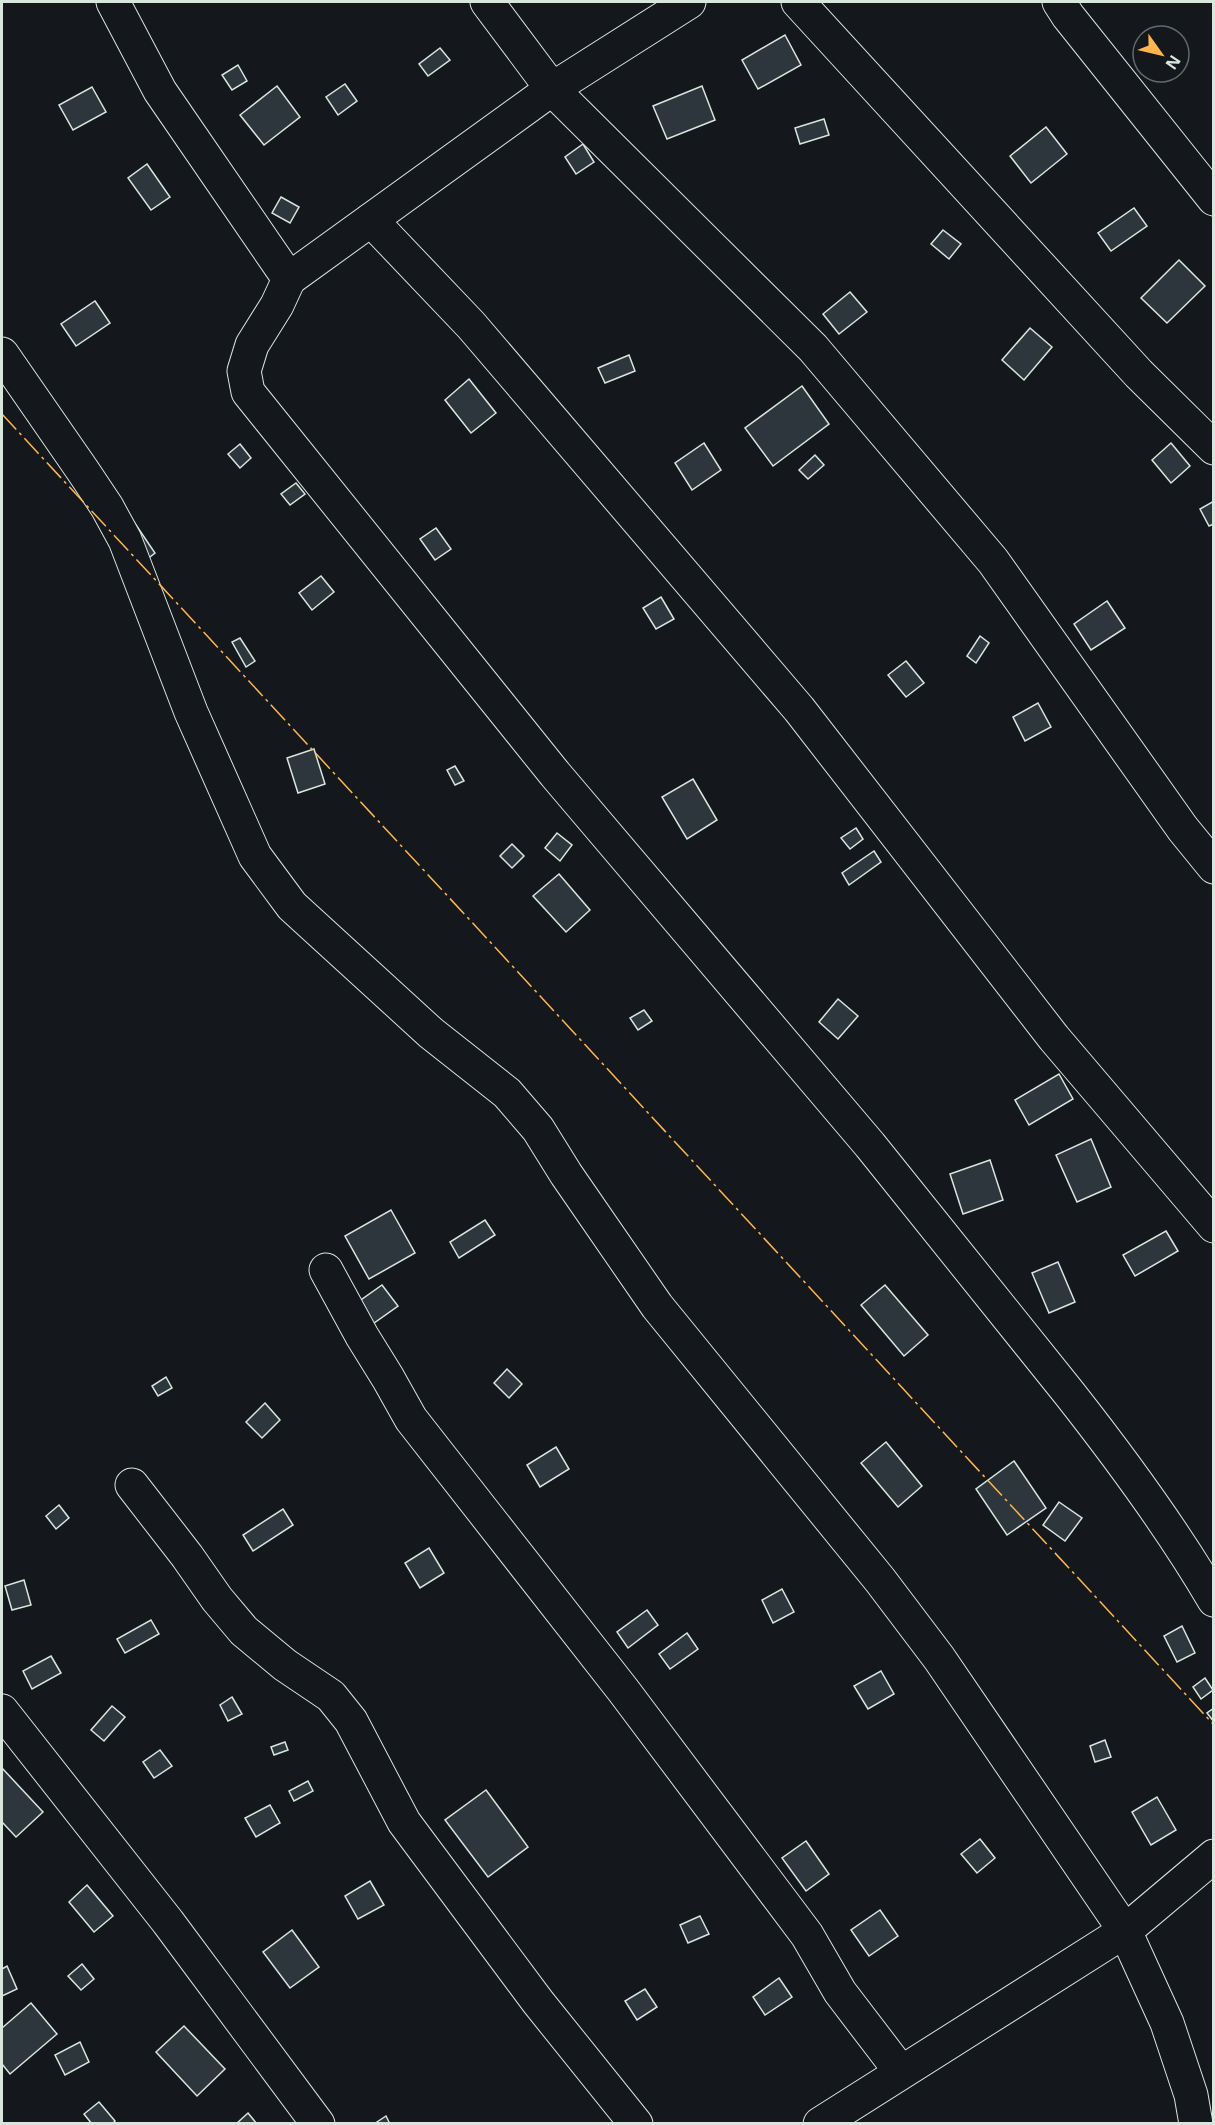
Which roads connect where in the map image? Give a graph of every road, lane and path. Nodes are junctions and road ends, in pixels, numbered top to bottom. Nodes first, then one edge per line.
1 (113, 2) edge
2 (487, 2) edge
3 (689, 2) edge
4 (798, 2) edge
5 (1059, 2) edge
6 (552, 89) junction
7 (1214, 199) edge
8 (371, 220) junction
9 (289, 279) junction
10 (2, 354) edge
11 (1214, 448) edge
12 (1214, 867) edge
13 (1214, 1226) edge
14 (326, 1270) dead end
15 (132, 1485) dead end
16 (1214, 1600) edge
17 (2, 1711) edge
18 (1214, 1856) edge
19 (1125, 1931) junction
20 (901, 2072) junction
21 (318, 2124) edge
22 (636, 2124) edge
23 (820, 2124) edge
24 (1196, 2124) edge

1 - 9 street
2 - 6 street
3 - 6 street
4 - 11 street
5 - 7 street
6 - 8 street
6 - 12 street
8 - 9 street
8 - 13 street
9 - 16 street
10 - 19 street
14 - 20 street
15 - 22 street
17 - 21 street
18 - 19 street
19 - 20 street
19 - 24 street
20 - 23 street

